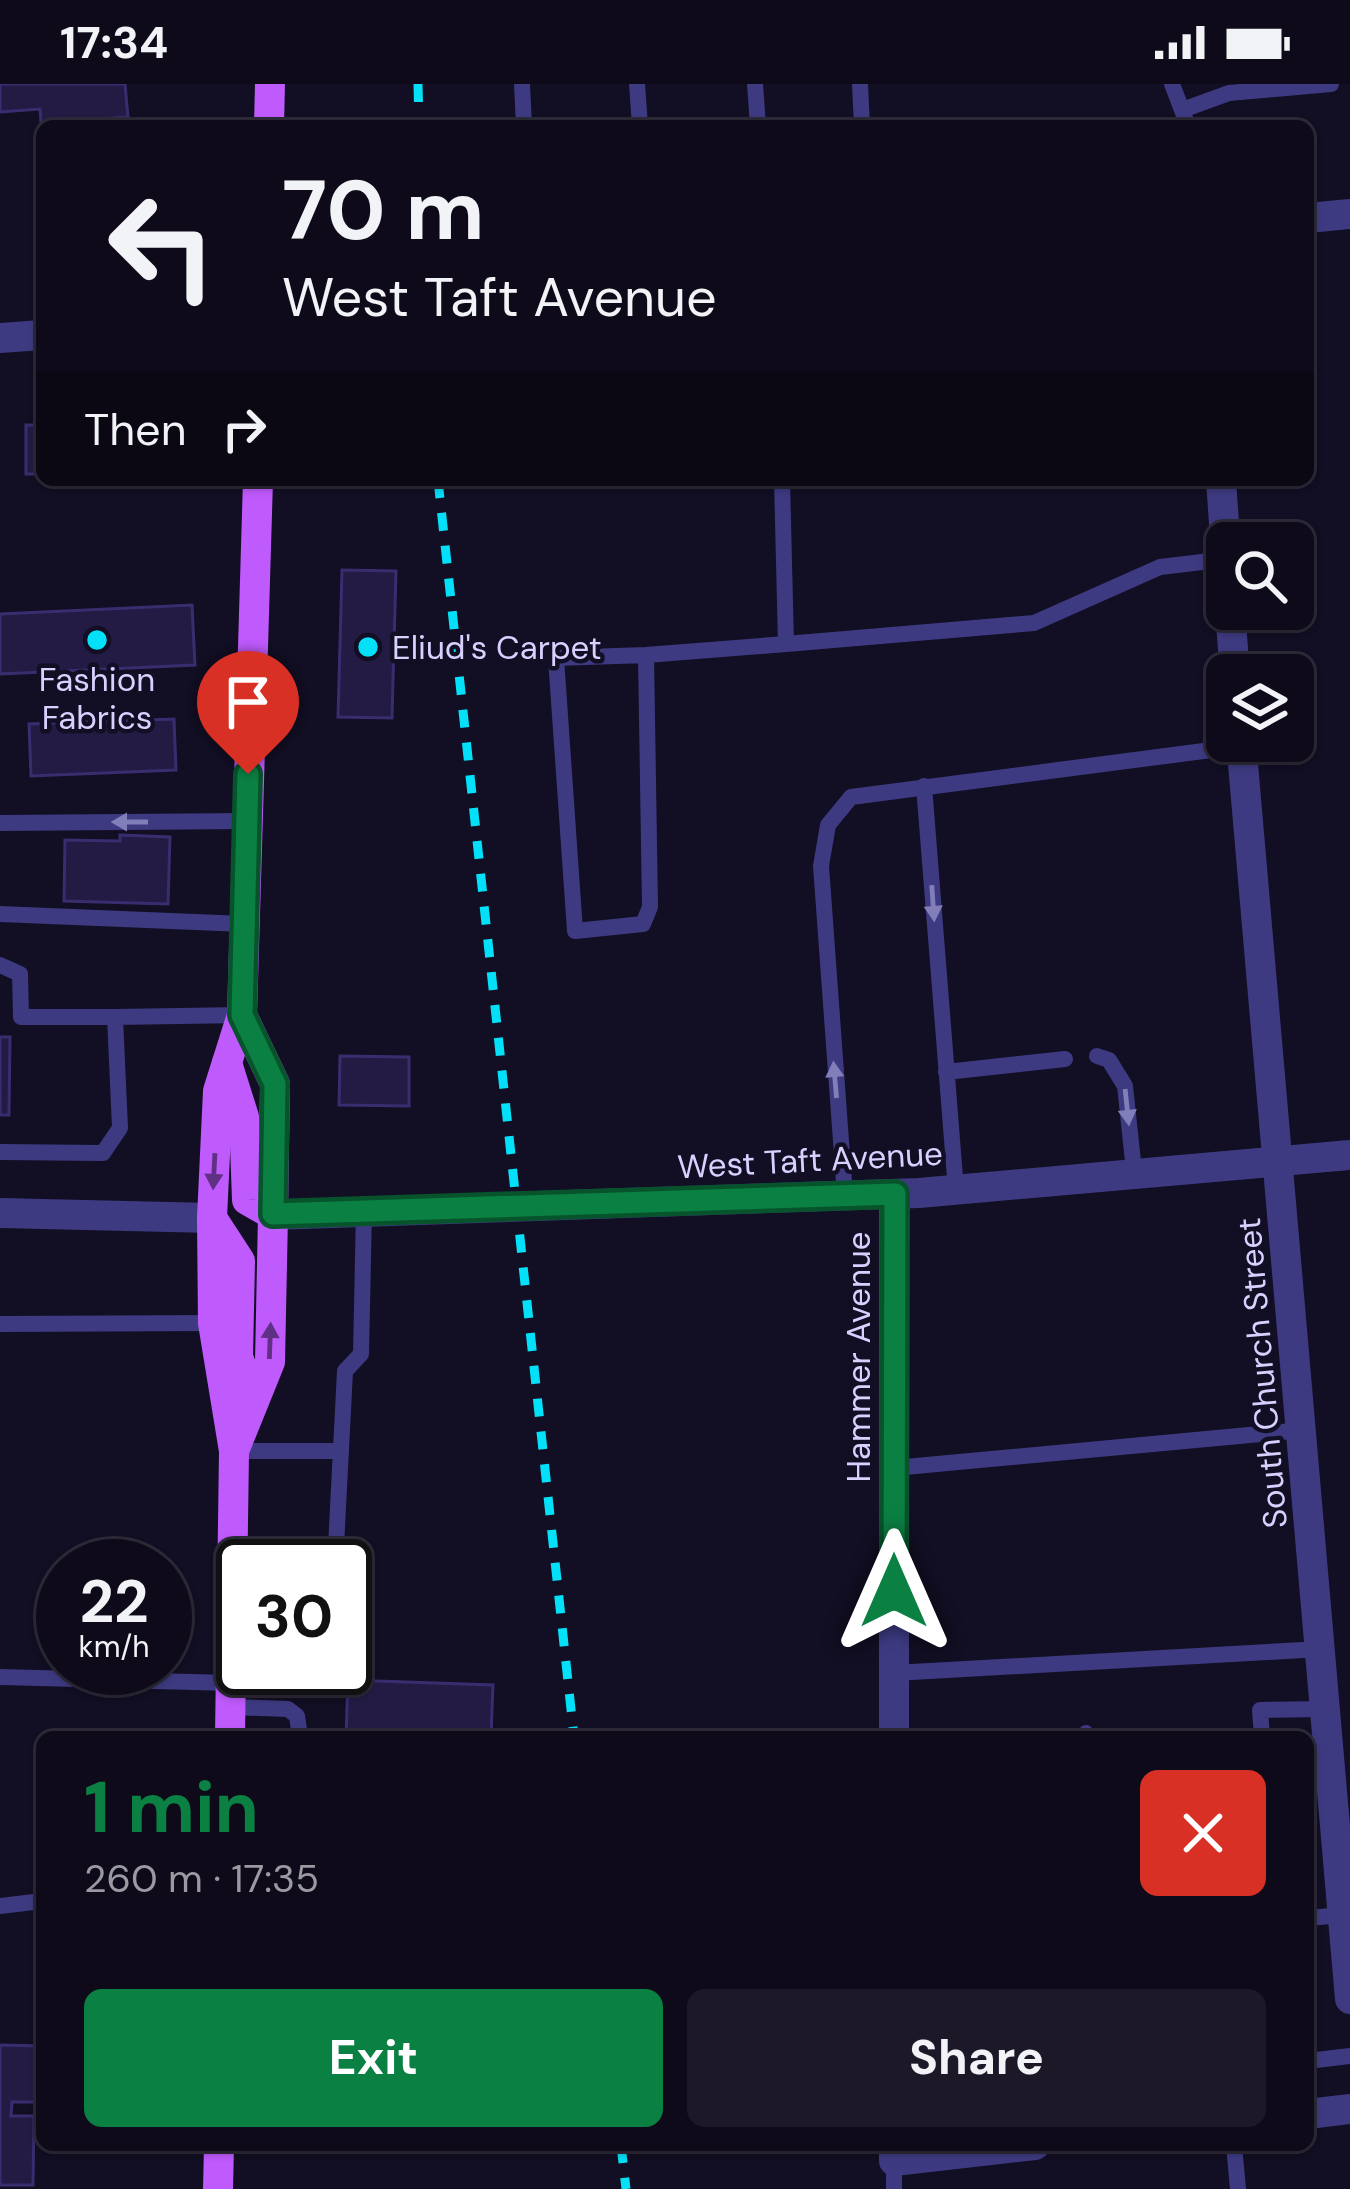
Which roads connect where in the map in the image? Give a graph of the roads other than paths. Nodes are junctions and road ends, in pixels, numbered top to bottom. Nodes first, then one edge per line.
1 (270, 84) edge
2 (522, 84) edge
3 (637, 84) edge
4 (755, 84) edge
5 (860, 84) edge
6 (1172, 84) edge
7 (1330, 84) edge
8 (1187, 117) edge
9 (269, 120) edge
10 (524, 120) edge
11 (640, 120) edge
12 (758, 120) edge
13 (862, 120) edge
14 (1350, 214) edge
15 (1314, 217) edge
16 (36, 335) edge
17 (0, 338) edge
18 (259, 486) edge
19 (782, 486) edge
20 (1221, 486) edge
21 (1224, 522) edge
22 (1206, 564) edge
23 (786, 644) junction
24 (646, 656) junction
25 (1206, 749) edge
26 (1243, 762) edge
27 (924, 786) junction
28 (247, 821) junction
29 (0, 823) edge
30 (0, 914) edge
31 (244, 924) junction
32 (0, 965) edge
33 (242, 1015) junction
34 (116, 1017) junction
35 (1097, 1057) dead end
36 (1065, 1059) dead end
37 (227, 1063) junction
38 (946, 1072) junction
39 (0, 1152) edge
40 (1350, 1155) edge
41 (1280, 1162) junction
42 (1134, 1171) junction
43 (956, 1190) junction
44 (895, 1194) junction
45 (845, 1196) junction
46 (364, 1210) junction
47 (0, 1213) edge
48 (273, 1214) junction
49 (212, 1218) junction
50 (213, 1323) junction
51 (0, 1324) edge
52 (254, 1401) junction
53 (1303, 1430) junction
54 (234, 1451) junction
55 (341, 1451) junction
56 (895, 1468) junction
57 (235, 1539) edge
58 (336, 1539) edge
59 (1321, 1649) junction
60 (894, 1673) junction
61 (0, 1678) edge
62 (230, 1709) edge
63 (1335, 1727) edge
64 (299, 1731) edge
65 (894, 1731) edge
66 (1262, 1731) edge
67 (36, 1902) edge
68 (0, 1906) edge
69 (1343, 1915) junction
70 (1314, 1917) edge
71 (1350, 1999) edge
72 (1350, 2056) edge
73 (1314, 2060) edge
74 (1350, 2109) edge
75 (1314, 2113) edge
76 (219, 2151) edge
77 (993, 2151) edge
78 (1235, 2151) edge
79 (894, 2165) edge
80 (218, 2189) edge
81 (1238, 2189) edge

1 - 9 main road
2 - 10 lane
3 - 11 lane
4 - 12 lane
5 - 13 lane
6 - 8 lane
7 - 8 lane
14 - 15 street
16 - 17 street
18 - 28 main road
19 - 23 lane
20 - 21 street
22 - 23 lane
23 - 24 lane
24 - 24 lane
25 - 27 lane
26 - 41 street, South Church Street
27 -> 38 lane
45 -> 27 lane
28 -> 29 lane
28 - 31 main road
30 - 31 lane
31 - 33 main road
32 - 34 lane
33 - 34 lane
33 - 37 main road
33 - 48 main road
34 - 39 lane
35 -> 42 lane
36 - 38 lane
37 - 48 main road
37 -> 49 main road
38 - 43 lane
40 - 41 street, West Taft Avenue
41 - 42 street, West Taft Avenue
41 - 53 street, South Church Street
42 - 43 street, West Taft Avenue
43 - 44 street, West Taft Avenue
44 - 45 street, West Taft Avenue
44 - 56 street, Hammer Avenue
45 - 46 street, West Taft Avenue
46 - 48 street, West Taft Avenue
46 - 55 lane
47 - 49 street
52 -> 48 main road
49 - 50 main road
49 - 52 main road
50 - 51 lane
50 - 54 main road
52 - 54 main road
53 - 56 lane
53 - 59 street, South Church Street
54 - 55 lane
54 - 57 main road
55 - 58 lane
56 - 60 street, Hammer Avenue
59 - 60 lane
59 - 63 street, South Church Street
60 - 65 street, Hammer Avenue
61 - 62 lane
62 - 64 lane
63 - 66 lane
63 - 69 street, South Church Street
67 - 68 lane
69 - 70 lane
69 - 71 street, South Church Street
72 - 73 lane
74 - 75 street
76 - 80 main road
77 - 79 street
78 - 81 lane

